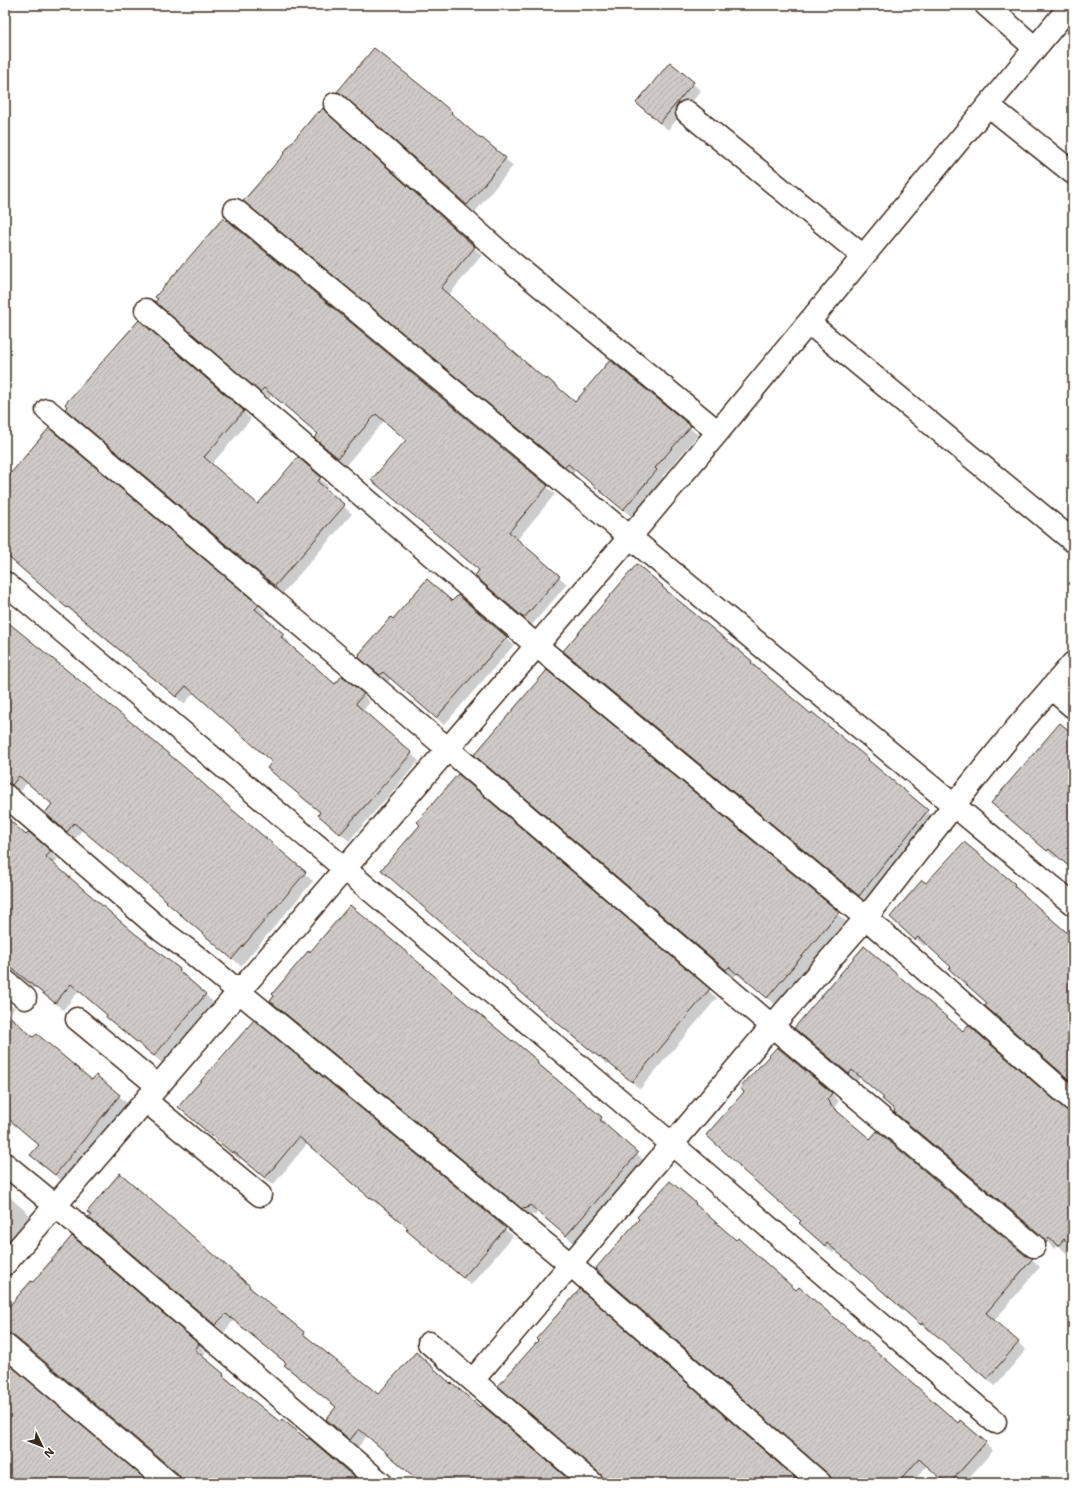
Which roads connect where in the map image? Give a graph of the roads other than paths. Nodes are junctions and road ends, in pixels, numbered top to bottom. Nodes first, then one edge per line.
1 (986, 5) edge
2 (1071, 5) edge
3 (1035, 48) junction
4 (335, 104) dead end
5 (988, 105) junction
6 (687, 112) dead end
7 (1073, 173) edge
8 (235, 210) dead end
9 (863, 256) junction
10 (146, 310) dead end
11 (809, 323) junction
12 (47, 410) dead end
13 (718, 432) junction
14 (630, 537) junction
15 (1073, 541) edge
16 (5, 583) edge
17 (537, 646) junction
18 (1073, 663) edge
19 (1051, 688) junction
20 (1073, 707) edge
21 (448, 749) junction
22 (5, 795) edge
23 (954, 805) junction
24 (345, 869) junction
25 (1073, 904) edge
26 (866, 918) junction
27 (5, 981) edge
28 (239, 992) junction
29 (24, 998) dead end
30 (77, 1019) dead end
31 (772, 1026) junction
32 (152, 1093) junction
33 (1073, 1100) edge
34 (673, 1145) junction
35 (5, 1164) edge
36 (260, 1195) dead end
37 (56, 1206) junction
38 (1034, 1246) dead end
39 (5, 1264) edge
40 (571, 1265) junction
41 (429, 1343) dead end
42 (5, 1345) edge
43 (473, 1380) junction
44 (995, 1422) dead end
45 (169, 1483) edge
46 (381, 1483) edge
47 (592, 1483) edge
48 (820, 1483) edge

1 - 3 street
2 - 3 street
3 - 5 street
4 - 13 street
5 - 7 street
5 - 9 street
6 - 9 street
8 - 14 street
9 - 11 street
10 - 17 street
11 - 13 street
11 - 15 street
12 - 21 street
13 - 14 street
14 - 17 street
14 - 23 street
16 - 24 street
17 - 21 street
17 - 26 street
18 - 19 street
19 - 20 street
19 - 23 street
21 - 24 street
21 - 31 street
22 - 28 street
23 - 25 street
23 - 26 street
24 - 28 street
24 - 34 street
26 - 31 street
26 - 33 street
27 - 29 street
28 - 32 street
28 - 40 street
30 - 32 street
31 - 34 street
31 - 38 street
32 - 36 street
32 - 37 street
34 - 40 street
34 - 44 street
35 - 37 street
37 - 39 street
37 - 46 street
40 - 43 street
40 - 48 street
41 - 43 street
42 - 45 street
43 - 47 street

